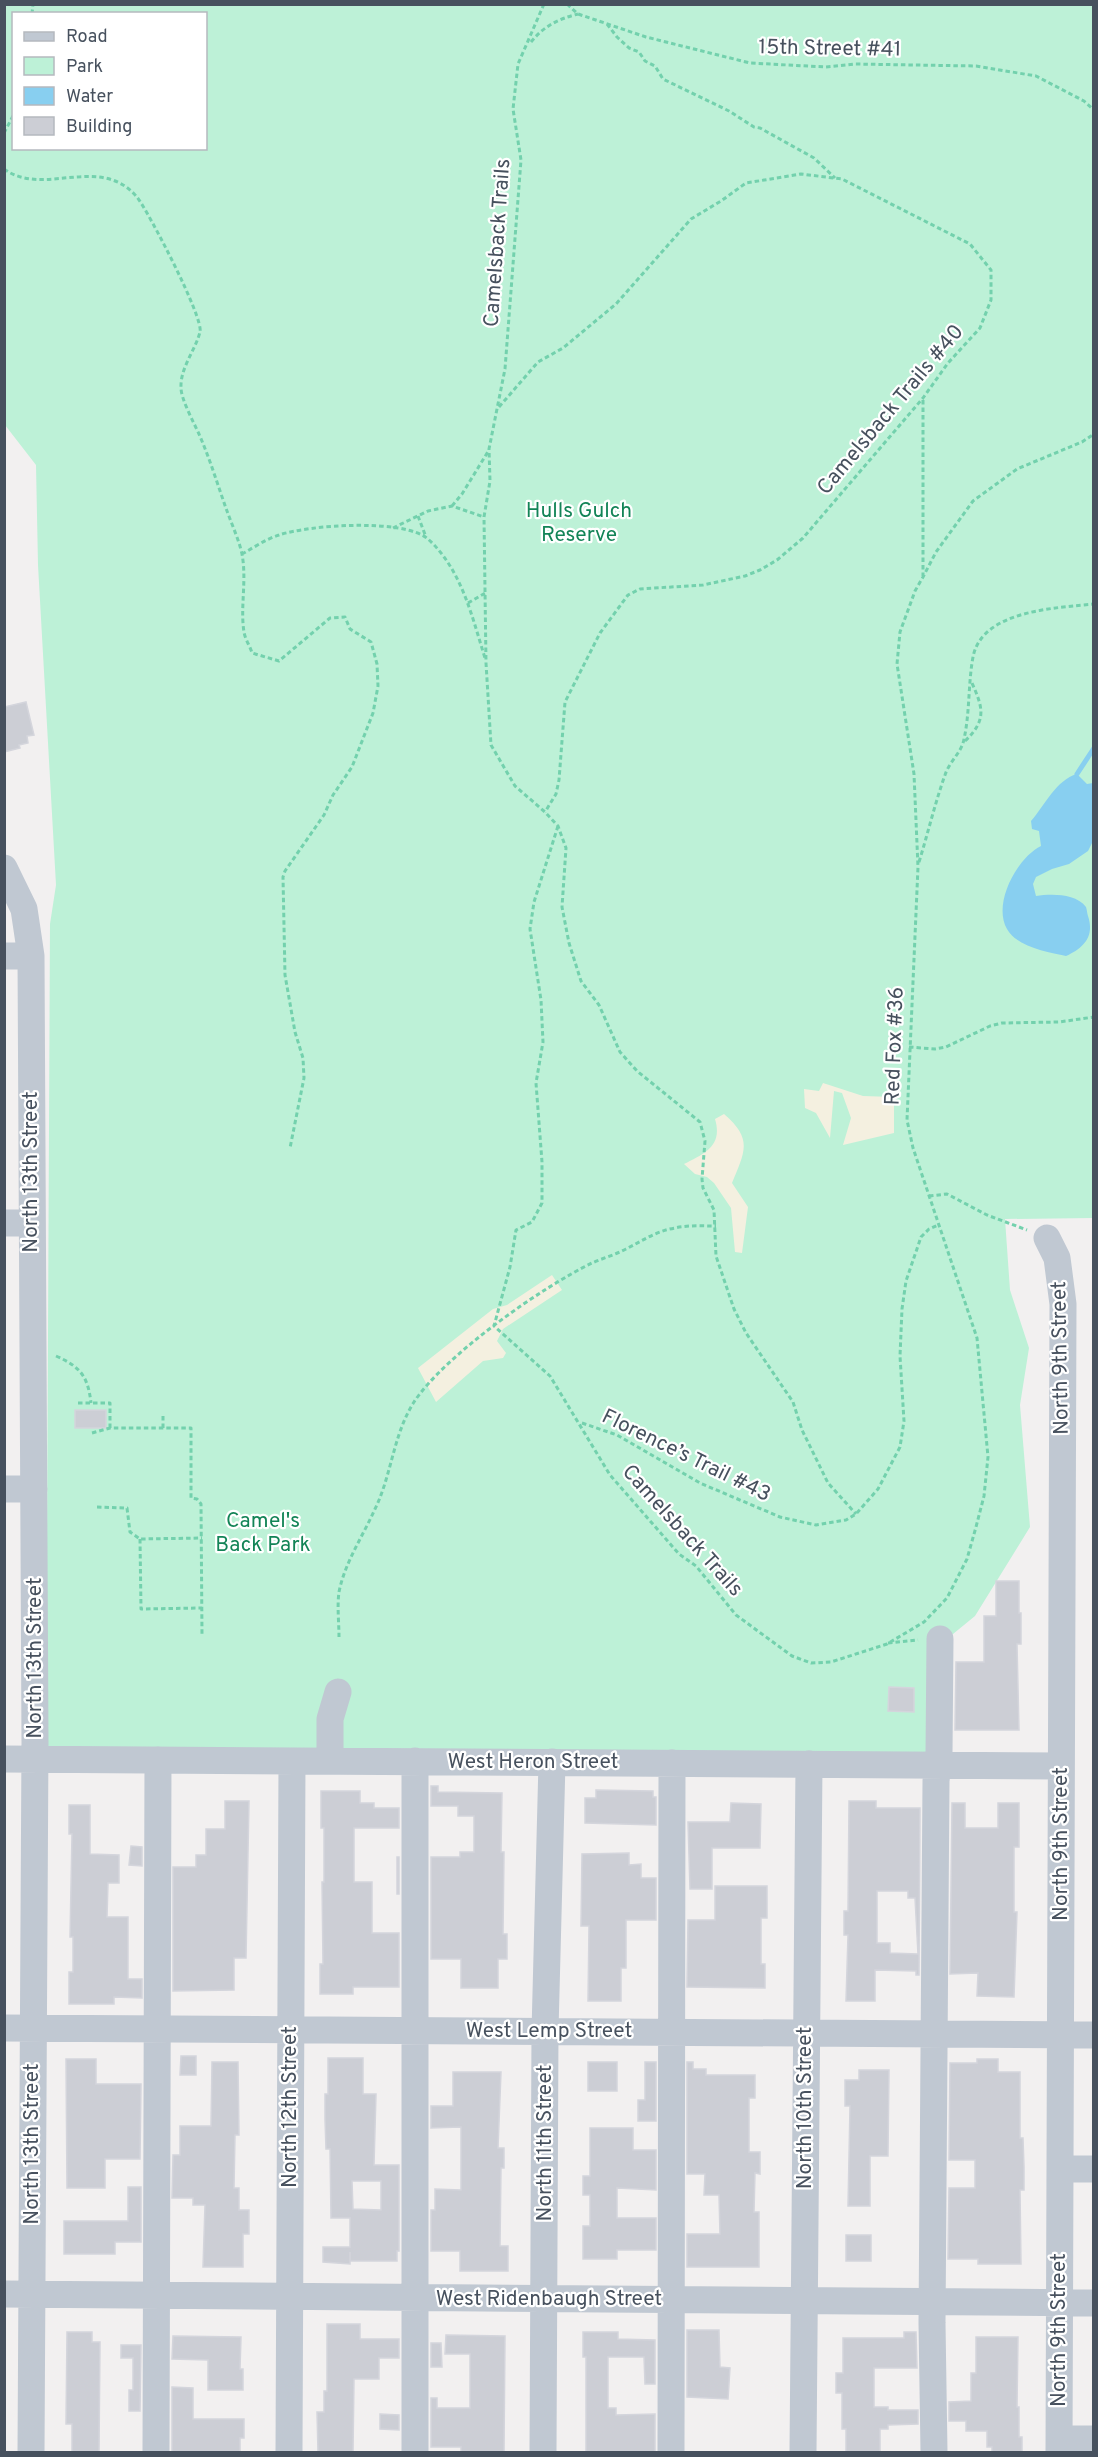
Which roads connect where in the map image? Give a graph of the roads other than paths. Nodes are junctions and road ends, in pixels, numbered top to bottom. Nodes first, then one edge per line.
1 (4, 868) edge
2 (18, 956) edge
3 (18, 1223) edge
4 (1047, 1238) road end
5 (4, 1489) edge
6 (34, 1489) junction
7 (940, 1639) road end
8 (338, 1692) dead end
9 (4, 1759) edge
10 (35, 1759) junction
11 (158, 1760) junction
12 (292, 1761) junction
13 (330, 1761) junction
14 (415, 1761) junction
15 (552, 1762) junction
16 (672, 1763) junction
17 (808, 1764) junction
18 (937, 1765) junction
19 (1061, 1766) junction
20 (4, 2028) edge
21 (33, 2028) junction
22 (157, 2029) junction
23 (291, 2030) junction
24 (416, 2030) junction
25 (546, 2031) junction
26 (672, 2032) junction
27 (805, 2033) junction
28 (933, 2034) junction
29 (1060, 2035) junction
30 (1094, 2035) edge
31 (1060, 2169) junction
32 (1094, 2169) edge
33 (4, 2294) edge
34 (32, 2294) junction
35 (156, 2296) junction
36 (289, 2297) junction
37 (415, 2298) junction
38 (544, 2299) junction
39 (671, 2300) junction
40 (804, 2301) junction
41 (932, 2301) junction
42 (1060, 2302) junction
43 (1094, 2303) edge
44 (1094, 2439) edge
45 (1059, 2446) edge
46 (31, 2452) edge
47 (156, 2452) edge
48 (289, 2452) edge
49 (415, 2452) edge
50 (543, 2452) edge
51 (671, 2452) edge
52 (803, 2452) edge
53 (934, 2452) edge

1 - 2 street, North 13th Street
2 - 3 street, North 13th Street
3 - 6 street, North 13th Street
4 - 19 street, North 9th Street
5 - 6 street
6 - 10 street, North 13th Street
7 - 18 street
8 - 13 street
9 - 10 street, West Heron Street
10 - 11 street, West Heron Street
10 - 21 street, North 13th Street
11 - 12 street, West Heron Street
11 - 22 street
12 - 13 street, West Heron Street
12 - 23 street, North 12th Street
13 - 14 street, West Heron Street
14 - 15 street, West Heron Street
14 - 24 street
15 - 16 street, West Heron Street
15 - 25 street, North 11th Street
16 - 17 street, West Heron Street
16 - 26 street
17 - 18 street, West Heron Street
17 - 27 street, North 10th Street
18 - 19 street, West Heron Street
18 - 28 street
19 - 29 street, North 9th Street
20 - 21 street, West Lemp Street
21 - 22 street, West Lemp Street
21 - 34 street, North 13th Street
22 - 23 street, West Lemp Street
22 - 35 street
23 - 24 street, West Lemp Street
23 - 36 street, North 12th Street
24 - 25 street, West Lemp Street
24 - 37 street
25 - 26 street, West Lemp Street
25 - 38 street, North 11th Street
26 - 27 street, West Lemp Street
26 - 39 street
27 - 28 street, West Lemp Street
27 - 40 street, North 10th Street
28 - 29 street, West Lemp Street
28 - 41 street
29 - 30 street, West Lemp Street
29 - 31 street, North 9th Street
31 - 32 street
31 - 42 street, North 9th Street
33 - 34 street, West Ridenbaugh Street
34 - 35 street, West Ridenbaugh Street
34 - 46 street, North 13th Street
35 - 36 street, West Ridenbaugh Street
35 - 47 street
36 - 37 street, West Ridenbaugh Street
36 - 48 street, North 12th Street
37 - 38 street, West Ridenbaugh Street
37 - 49 street
38 - 39 street, West Ridenbaugh Street
38 - 50 street, North 11th Street
39 - 40 street, West Ridenbaugh Street
39 - 51 street
40 - 41 street, West Ridenbaugh Street
40 - 52 street, North 10th Street
41 - 42 street, West Ridenbaugh Street
41 - 53 street
42 - 43 street, West Ridenbaugh Street
42 - 45 street, North 9th Street
44 - 45 street

